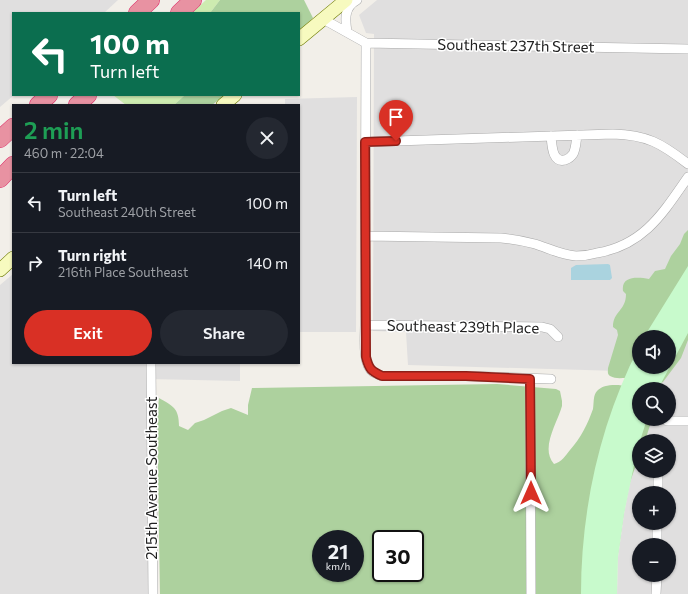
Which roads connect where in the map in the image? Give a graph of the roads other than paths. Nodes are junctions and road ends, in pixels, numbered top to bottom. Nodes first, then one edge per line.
1 (151, 0) edge
2 (193, 0) edge
3 (346, 0) edge
4 (357, 0) edge
5 (138, 12) edge
6 (180, 12) edge
7 (323, 19) junction
8 (347, 32) junction
9 (300, 38) edge
10 (366, 43) junction
11 (688, 49) edge
12 (48, 96) edge
13 (87, 96) edge
14 (233, 96) edge
15 (39, 104) edge
16 (77, 104) edge
17 (223, 104) edge
18 (12, 128) edge
19 (577, 135) junction
20 (551, 136) junction
21 (0, 139) edge
22 (365, 142) junction
23 (688, 164) edge
24 (12, 166) edge
25 (688, 177) edge
26 (0, 179) edge
27 (365, 236) junction
28 (12, 259) edge
29 (0, 270) edge
30 (365, 325) junction
31 (558, 337) dead end
32 (151, 364) edge
33 (530, 379) junction
34 (551, 379) dead end
35 (676, 421) edge
36 (688, 421) edge
37 (657, 582) edge
38 (153, 594) edge
39 (531, 594) edge
40 (656, 594) edge

1 - 5 highway
2 - 6 highway
3 - 7 main road
4 - 8 street
7 - 8 street, Southeast 237th Street
7 - 9 main road
8 - 10 street, Southeast 237th Street
10 - 11 street, Southeast 237th Street
10 - 22 street
12 - 15 highway
13 - 16 highway
14 - 17 main road
18 - 21 highway
19 - 20 street
19 - 20 street
19 - 23 street
20 - 22 street
22 - 27 street
24 - 26 highway
25 - 27 street
27 - 30 street
28 - 29 main road
30 - 31 street, Southeast 239th Place
30 - 33 street
32 - 38 street, 215th Avenue Southeast
33 - 34 street
33 - 39 street
35 - 36 street
37 - 40 street

